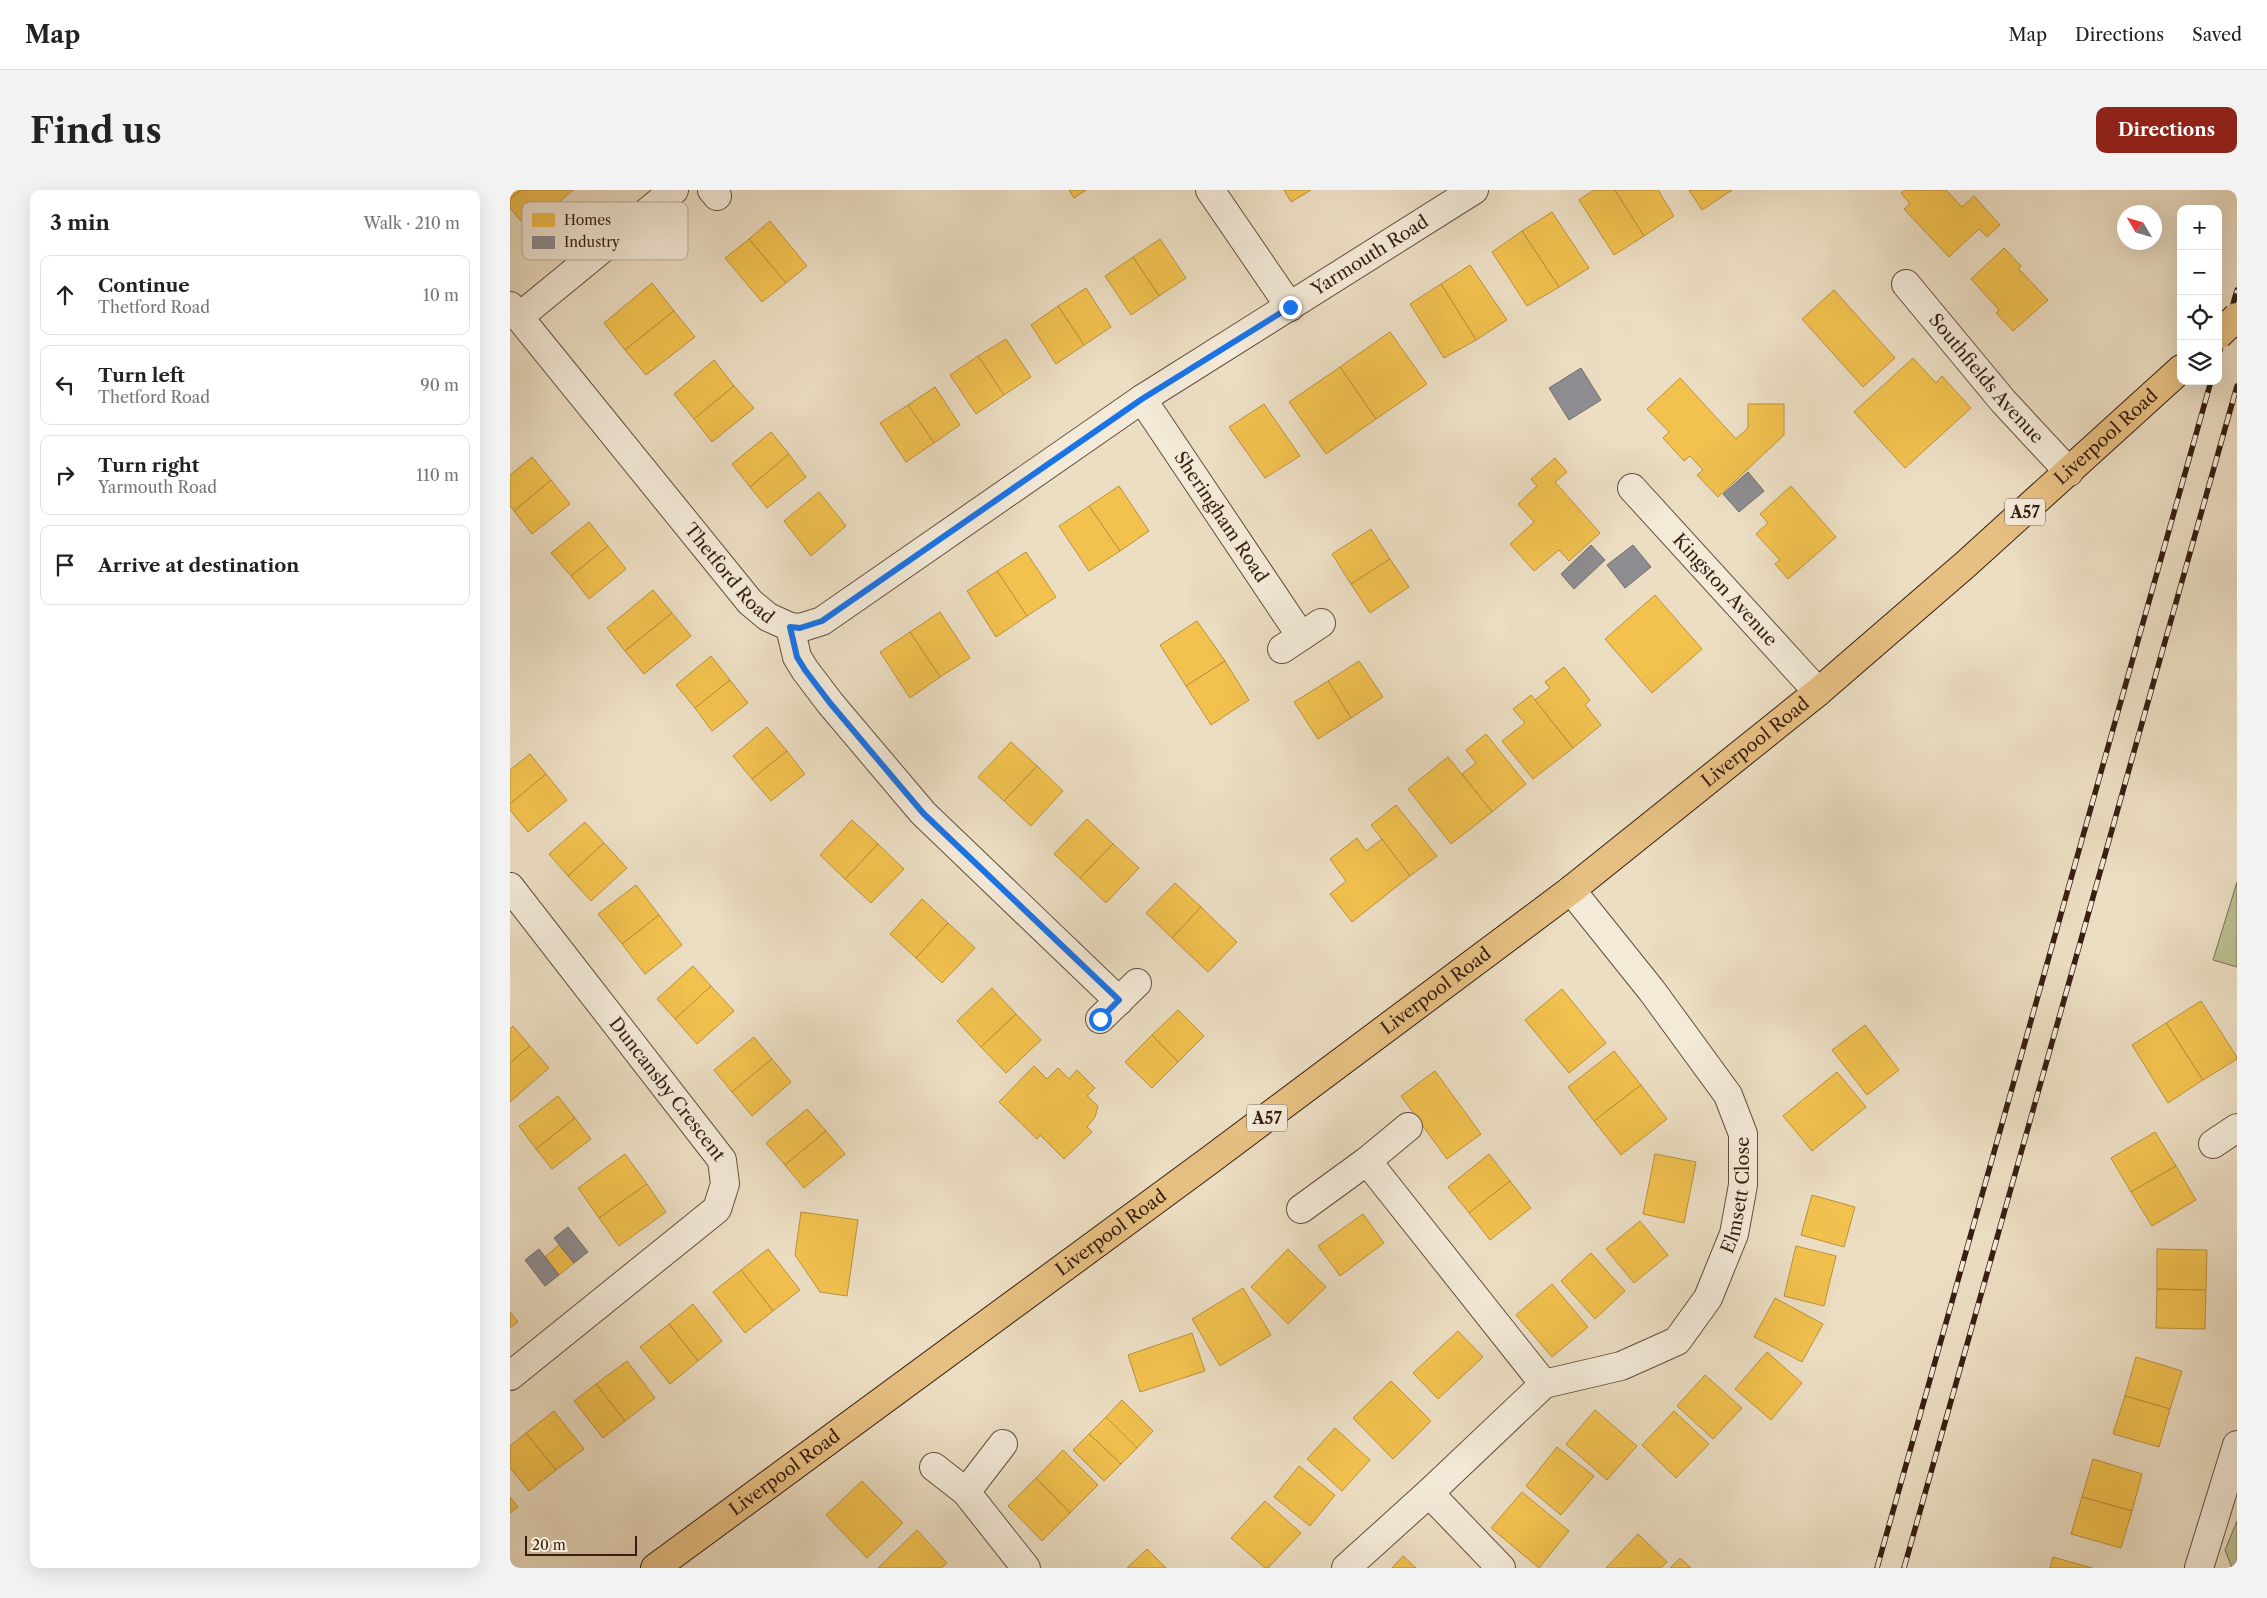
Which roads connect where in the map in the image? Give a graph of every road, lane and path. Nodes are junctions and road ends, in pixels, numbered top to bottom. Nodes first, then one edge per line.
1 (674, 190) edge
2 (1210, 190) edge
3 (1474, 190) edge
4 (658, 202) edge
5 (581, 260) edge
6 (1906, 284) dead end
7 (1290, 307) junction
8 (514, 311) edge
9 (2237, 317) edge
10 (2222, 331) edge
11 (2177, 373) edge
12 (1142, 399) junction
13 (2069, 472) junction
14 (1632, 488) dead end
15 (790, 627) junction
16 (1302, 636) dead end
17 (1818, 692) junction
18 (510, 887) edge
19 (1571, 890) junction
20 (1119, 1001) dead end
21 (1408, 1127) dead end
22 (1367, 1161) junction
23 (1301, 1209) dead end
24 (510, 1376) edge
25 (1544, 1384) junction
26 (1003, 1444) dead end
27 (2237, 1445) edge
28 (934, 1467) dead end
29 (966, 1492) junction
30 (1429, 1493) junction
31 (655, 1568) edge
32 (1026, 1568) edge
33 (1346, 1568) edge
34 (1501, 1568) edge
35 (2199, 1568) edge

1 - 4 street
2 - 7 street
3 - 7 street, Yarmouth Road
5 - 8 street
6 - 13 street, Southfields Avenue
7 - 12 street, Yarmouth Road
8 - 15 street, Thetford Road
9 - 10 highway, bridge
11 - 13 highway, Liverpool Road / A57
12 - 15 street, Yarmouth Road
12 - 16 street, Sheringham Road
13 - 17 highway, Liverpool Road / A57
14 - 17 street, Kingston Avenue
15 - 20 street, Thetford Road
17 - 19 highway, Liverpool Road / A57
18 - 24 street, Duncansby Crescent
19 - 25 street, Elmsett Close
19 - 31 highway, Liverpool Road / A57
21 - 22 street
22 - 23 street
22 - 25 street
25 - 30 street
26 - 29 street
27 - 35 street
28 - 29 street
29 - 32 street
30 - 33 street
30 - 34 street

